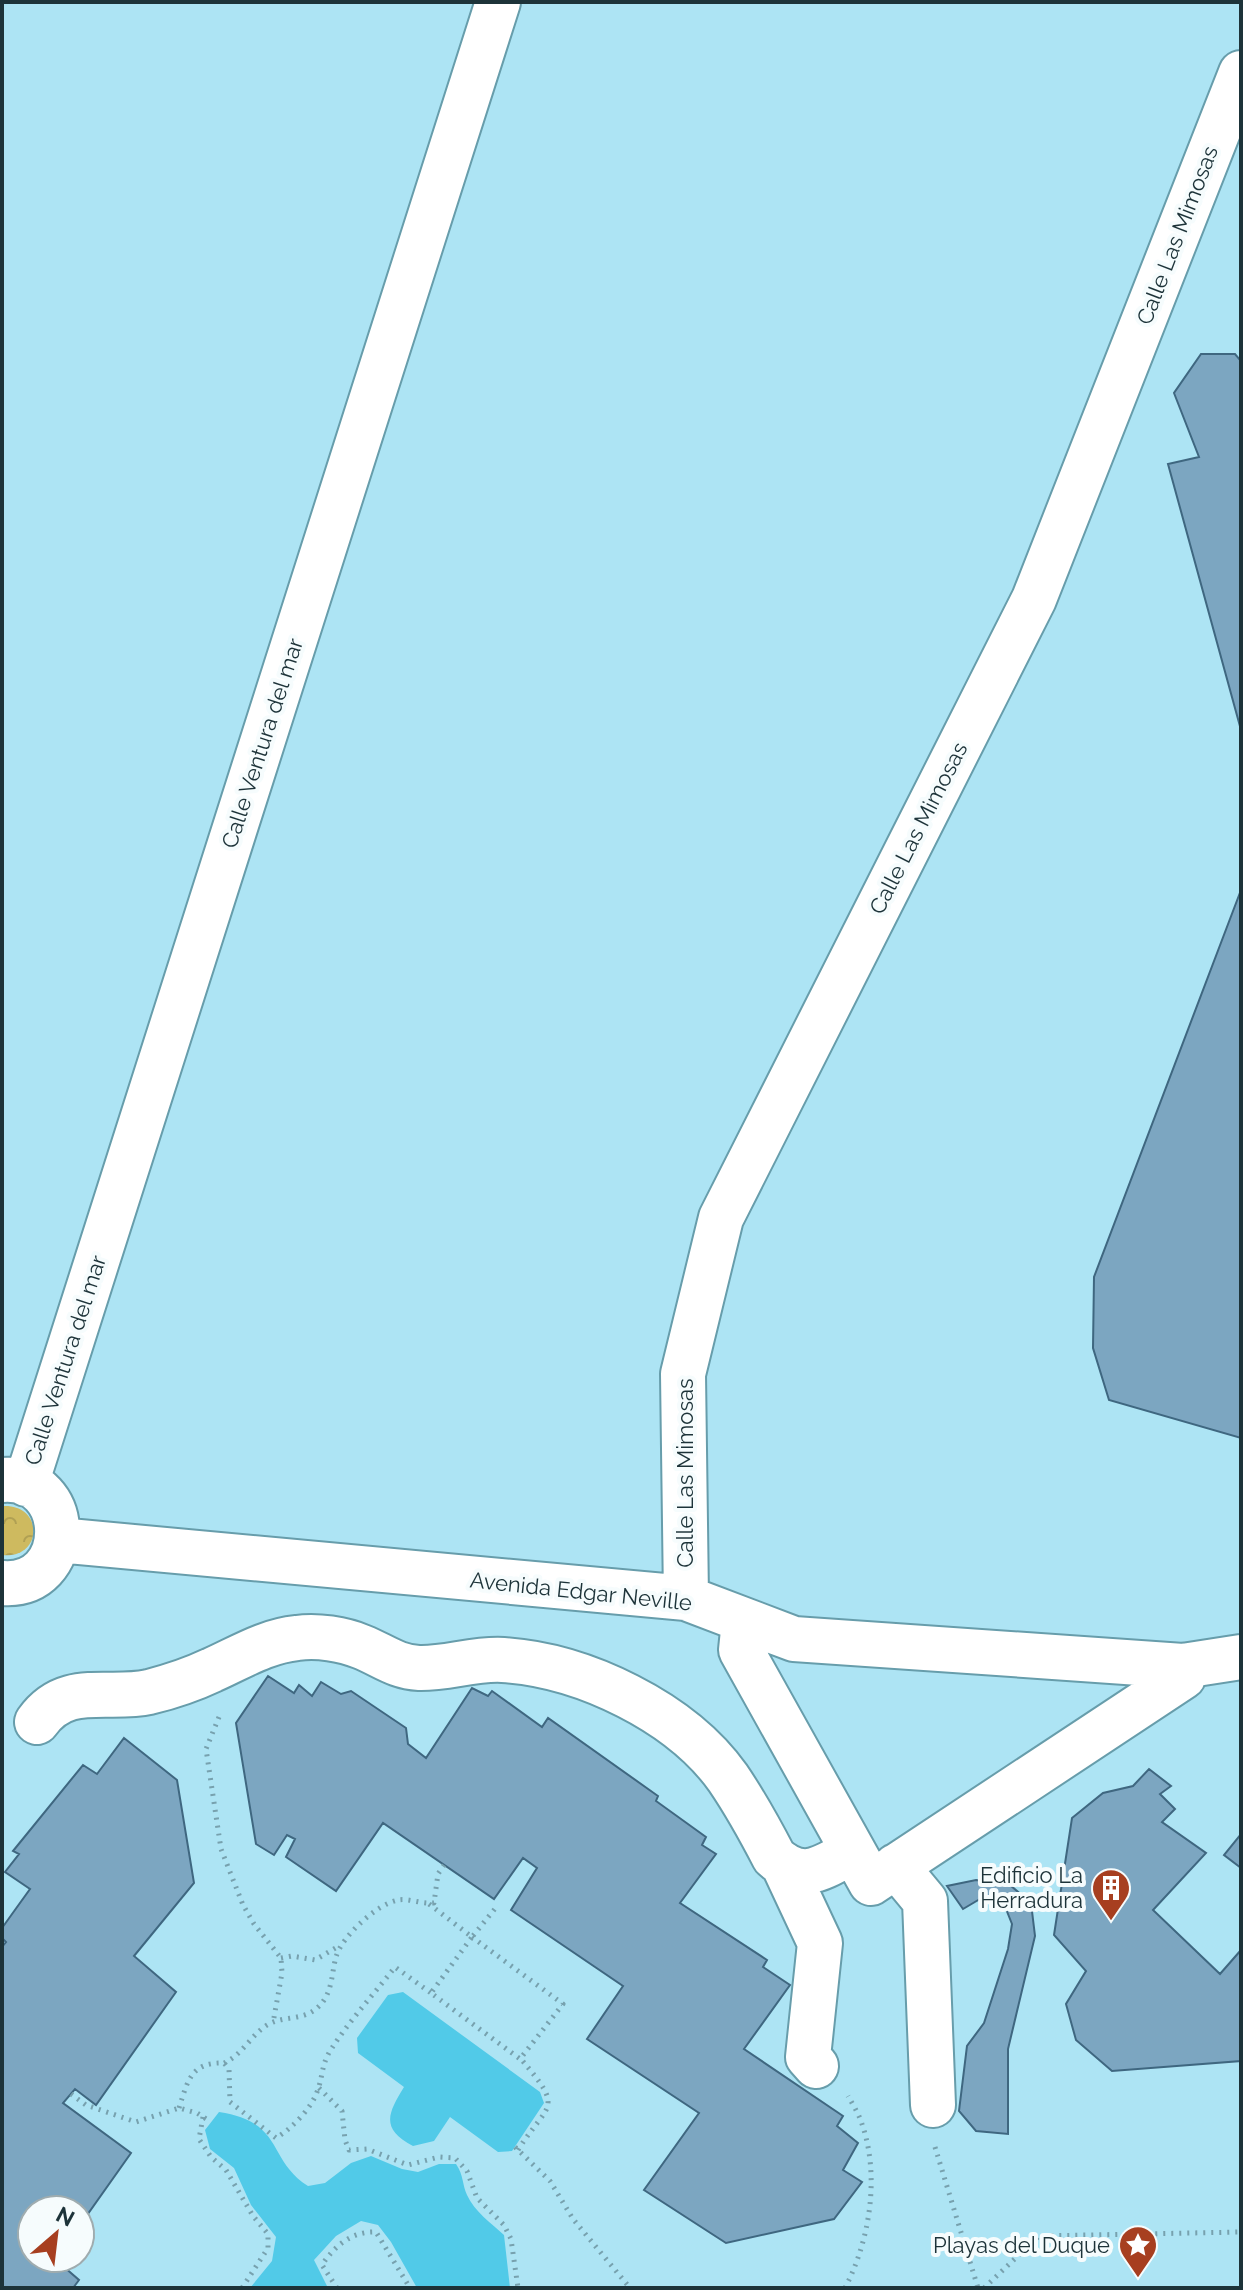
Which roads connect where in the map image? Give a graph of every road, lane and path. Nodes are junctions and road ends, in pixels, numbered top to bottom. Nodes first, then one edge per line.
1 (498, 2) edge
2 (1241, 73) edge
3 (14, 1482) edge
4 (58, 1540) junction
5 (2, 1583) edge
6 (686, 1598) junction
7 (744, 1621) junction
8 (1241, 1657) edge
9 (1183, 1666) junction
10 (209, 1672) junction
11 (37, 1722) dead end
12 (853, 1851) junction
13 (783, 1864) junction
14 (444, 1865) dead end
15 (896, 1866) junction
16 (428, 1904) junction
17 (498, 1905) dead end
18 (472, 1937) junction
19 (342, 1944) junction
20 (281, 1958) junction
21 (431, 1993) junction
22 (273, 2023) junction
23 (520, 2059) junction
24 (224, 2063) junction
25 (816, 2066) joint
26 (319, 2088) junction
27 (71, 2094) dead end
28 (933, 2105) joint
29 (179, 2108) junction
30 (203, 2117) junction
31 (211, 2122) dead end
32 (1241, 2232) edge
33 (242, 2288) edge
34 (337, 2288) edge
35 (410, 2288) edge
36 (518, 2288) edge
37 (630, 2288) edge
38 (845, 2288) edge
39 (978, 2288) edge
40 (984, 2288) edge

1 - 3 street, Calle Ventura del mar
2 - 6 street, Calle Las Mimosas
3 - 4 street
4 - 5 street
4 - 6 street, Avenida Edgar Neville
6 - 7 street, Avenida Edgar Neville
7 - 9 street, Avenida Edgar Neville
7 - 12 street
8 - 9 street, Avenida Edgar Neville
9 - 15 street
10 - 11 street
10 - 13 street
10 - 20 path
12 - 13 street
12 - 15 street
13 - 25 street
14 - 16 path
15 - 28 street
16 - 18 path
16 - 19 path
17 - 18 path
18 - 21 path
18 - 23 path
19 - 20 path
19 - 22 path
20 - 22 path
21 - 23 path
21 - 26 path
22 - 24 path
23 - 37 path
24 - 26 path
24 - 29 path
25 - 38 path
26 - 36 path
27 - 29 path
28 - 39 path
29 - 30 path
30 - 31 path
30 - 33 path
32 - 40 path
34 - 35 path

